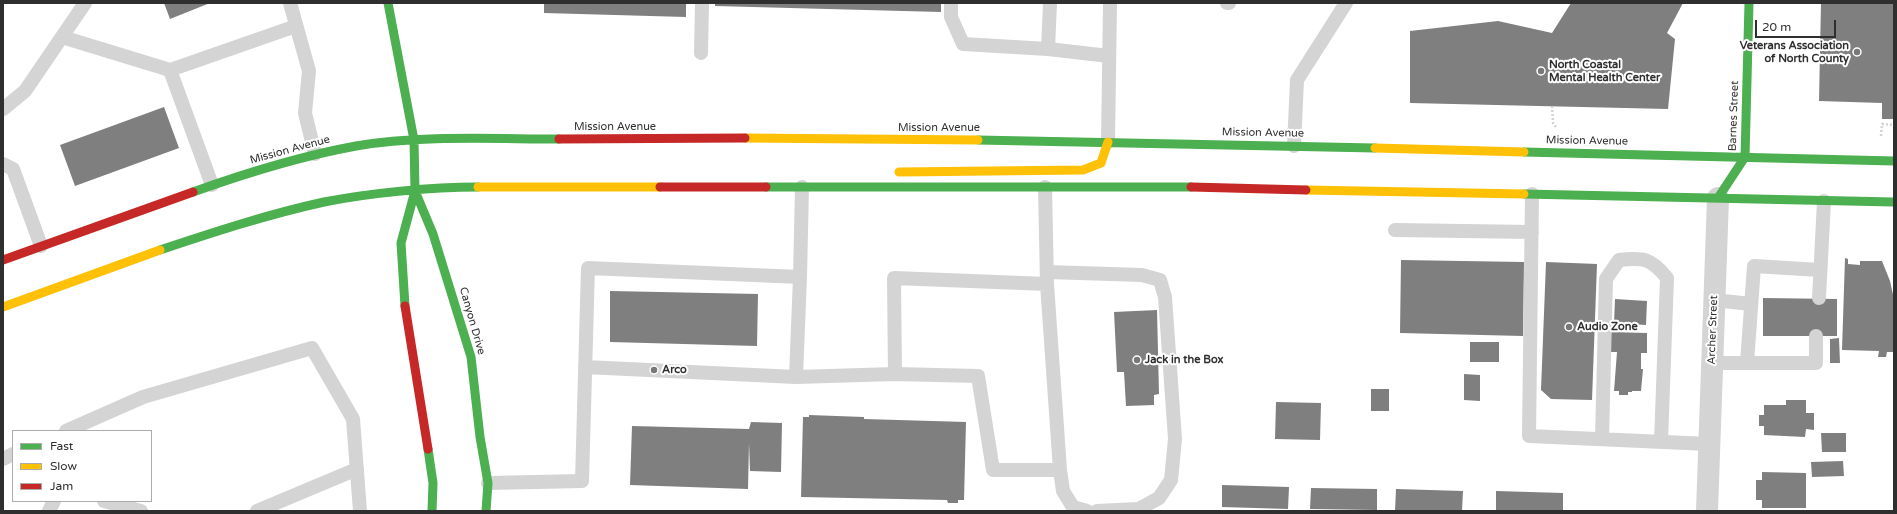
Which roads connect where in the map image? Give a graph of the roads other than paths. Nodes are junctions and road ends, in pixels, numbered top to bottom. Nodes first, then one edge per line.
1 (84, 3) edge
2 (290, 3) edge
3 (388, 3) edge
4 (702, 3) edge
5 (951, 3) edge
6 (1050, 3) edge
7 (1110, 3) edge
8 (1346, 3) edge
9 (1749, 3) edge
10 (296, 26) junction
11 (62, 37) junction
12 (1048, 49) junction
13 (701, 53) dead end
14 (1109, 56) junction
15 (170, 70) junction
16 (3, 109) edge
17 (414, 140) junction
18 (1108, 142) junction
19 (1294, 146) junction
20 (315, 154) junction
21 (1745, 158) junction
22 (1894, 161) edge
23 (3, 164) edge
24 (212, 185) junction
25 (872, 186) junction
26 (802, 187) junction
27 (1045, 187) junction
28 (415, 191) junction
29 (1532, 194) junction
30 (1718, 198) junction
31 (1824, 201) junction
32 (1894, 202) edge
33 (1395, 230) dead end
34 (1532, 232) junction
35 (41, 246) junction
36 (3, 260) edge
37 (1820, 270) junction
38 (800, 277) junction
39 (1047, 278) junction
40 (1819, 298) dead end
41 (1714, 300) junction
42 (1751, 304) junction
43 (3, 307) edge
44 (1816, 336) dead end
45 (1712, 363) junction
46 (1747, 363) junction
47 (585, 366) junction
48 (895, 374) junction
49 (796, 377) junction
50 (68, 430) edge
51 (1602, 439) junction
52 (1661, 442) junction
53 (1709, 444) junction
54 (357, 469) junction
55 (1060, 470) junction
56 (488, 483) junction
57 (54, 502) edge
58 (108, 502) edge
59 (49, 511) edge
60 (141, 511) edge
61 (257, 511) edge
62 (360, 511) edge
63 (432, 511) edge
64 (486, 511) edge
65 (1087, 511) edge
66 (1097, 511) edge
67 (1707, 511) edge

1 - 11 lane
2 - 10 lane
3 - 17 main road, Canyon Drive
4 - 13 lane
5 - 12 lane
6 - 12 lane
7 - 14 lane
8 - 19 lane
9 - 21 main road, Barnes Street
10 - 15 lane
10 - 20 lane
11 - 15 lane
11 - 16 lane
12 - 14 lane
14 - 18 lane
15 - 24 lane
17 - 18 main road, Mission Avenue
17 - 20 main road, Mission Avenue
17 - 28 main road, Canyon Drive
18 - 19 main road, Mission Avenue
18 - 25 main road
19 - 21 main road, Mission Avenue
20 - 24 main road, Mission Avenue
21 - 22 main road, Mission Avenue
21 - 30 main road
23 - 35 lane
24 - 35 main road, Mission Avenue
25 - 26 main road
25 - 27 main road
26 - 28 main road
26 - 38 lane
27 - 29 main road
27 - 39 lane
28 - 43 main road
28 - 56 main road, Canyon Drive
28 - 63 main road, Canyon Drive
29 - 30 main road
29 - 34 lane
30 - 31 main road
30 - 41 street, Archer Street
31 - 32 main road
31 - 37 lane
33 - 34 lane
34 - 51 lane
35 - 36 main road, Mission Avenue
37 - 40 lane
37 - 42 lane
38 - 47 lane
38 - 49 lane
39 - 48 lane
39 - 55 lane
39 - 66 lane
41 - 42 lane
41 - 45 street, Archer Street
42 - 46 lane
44 - 46 lane
45 - 46 lane
45 - 53 street, Archer Street
47 - 49 lane
47 - 56 lane
48 - 49 lane
48 - 55 lane
50 - 54 lane
51 - 52 lane
51 - 52 lane
52 - 53 lane
53 - 67 street, Archer Street
54 - 61 lane
54 - 62 lane
55 - 65 lane
56 - 64 main road, Canyon Drive
57 - 59 lane
58 - 60 lane

